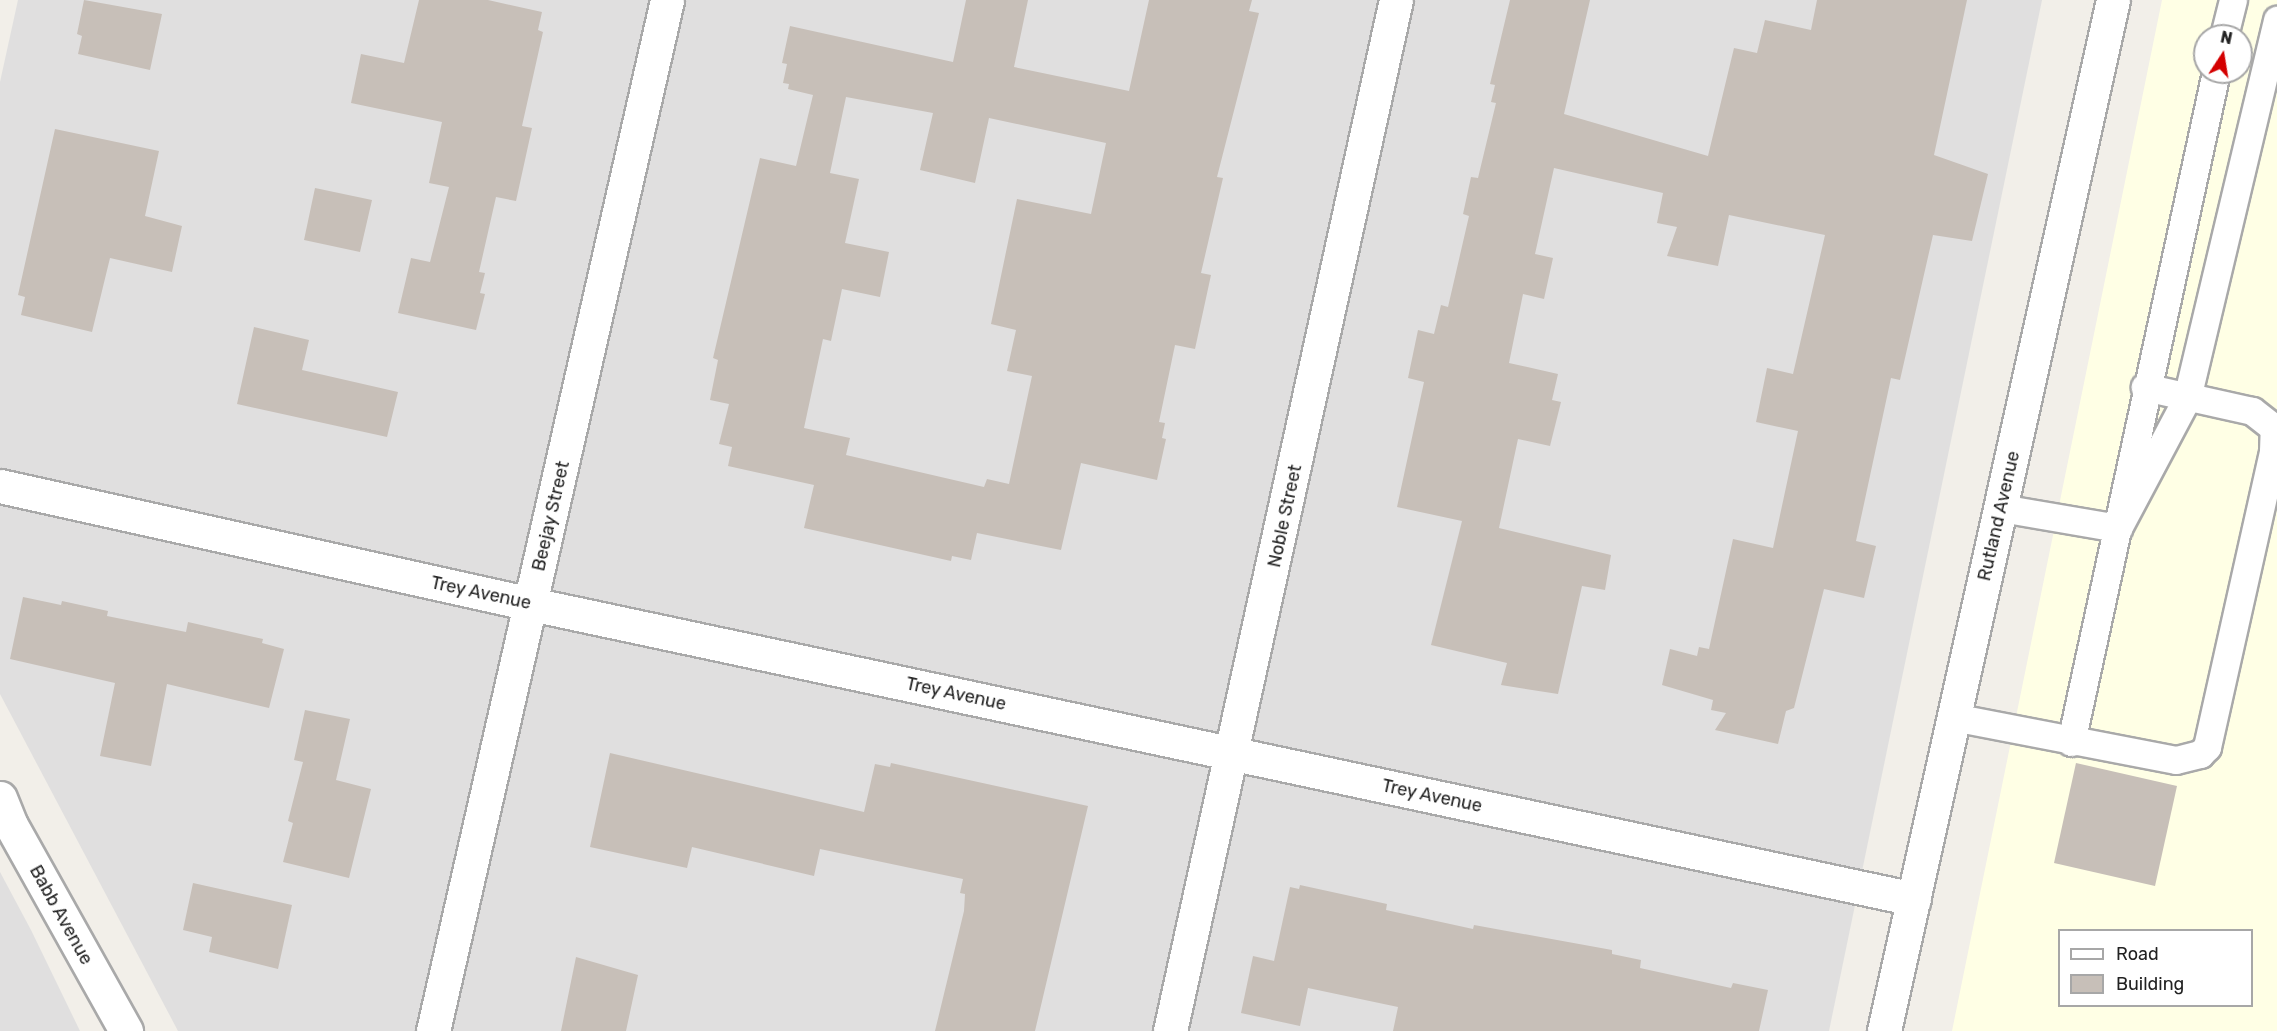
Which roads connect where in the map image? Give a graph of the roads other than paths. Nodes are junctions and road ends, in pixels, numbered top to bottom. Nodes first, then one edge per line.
1 (667, 0) edge
2 (1396, 0) edge
3 (2113, 0) edge
4 (2232, 0) edge
5 (2277, 20) edge
6 (2227, 24) edge
7 (2213, 84) edge
8 (2145, 387) junction
9 (2187, 398) junction
10 (0, 486) edge
11 (2001, 508) junction
12 (2118, 528) junction
13 (531, 604) junction
14 (1953, 717) junction
15 (2071, 742) junction
16 (1234, 753) junction
17 (4, 820) edge
18 (1914, 899) junction
19 (126, 1031) edge
20 (433, 1031) edge
21 (1170, 1031) edge
22 (1884, 1031) edge

1 - 13 street, Beejay Street
2 - 16 street, Noble Street
3 - 11 street, Rutland Avenue
4 - 6 lane
5 - 9 lane
7 - 8 lane
8 - 9 lane
8 - 12 lane
9 - 12 lane
9 - 15 lane
10 - 13 street, Trey Avenue
11 - 12 lane
11 - 14 street, Rutland Avenue
12 - 15 lane
13 - 16 street, Trey Avenue
13 - 20 street, Beejay Street
14 - 15 lane
14 - 18 street, Rutland Avenue
16 - 18 street, Trey Avenue
16 - 21 street, Noble Street
17 - 19 street, Babb Avenue
18 - 22 street, Rutland Avenue

